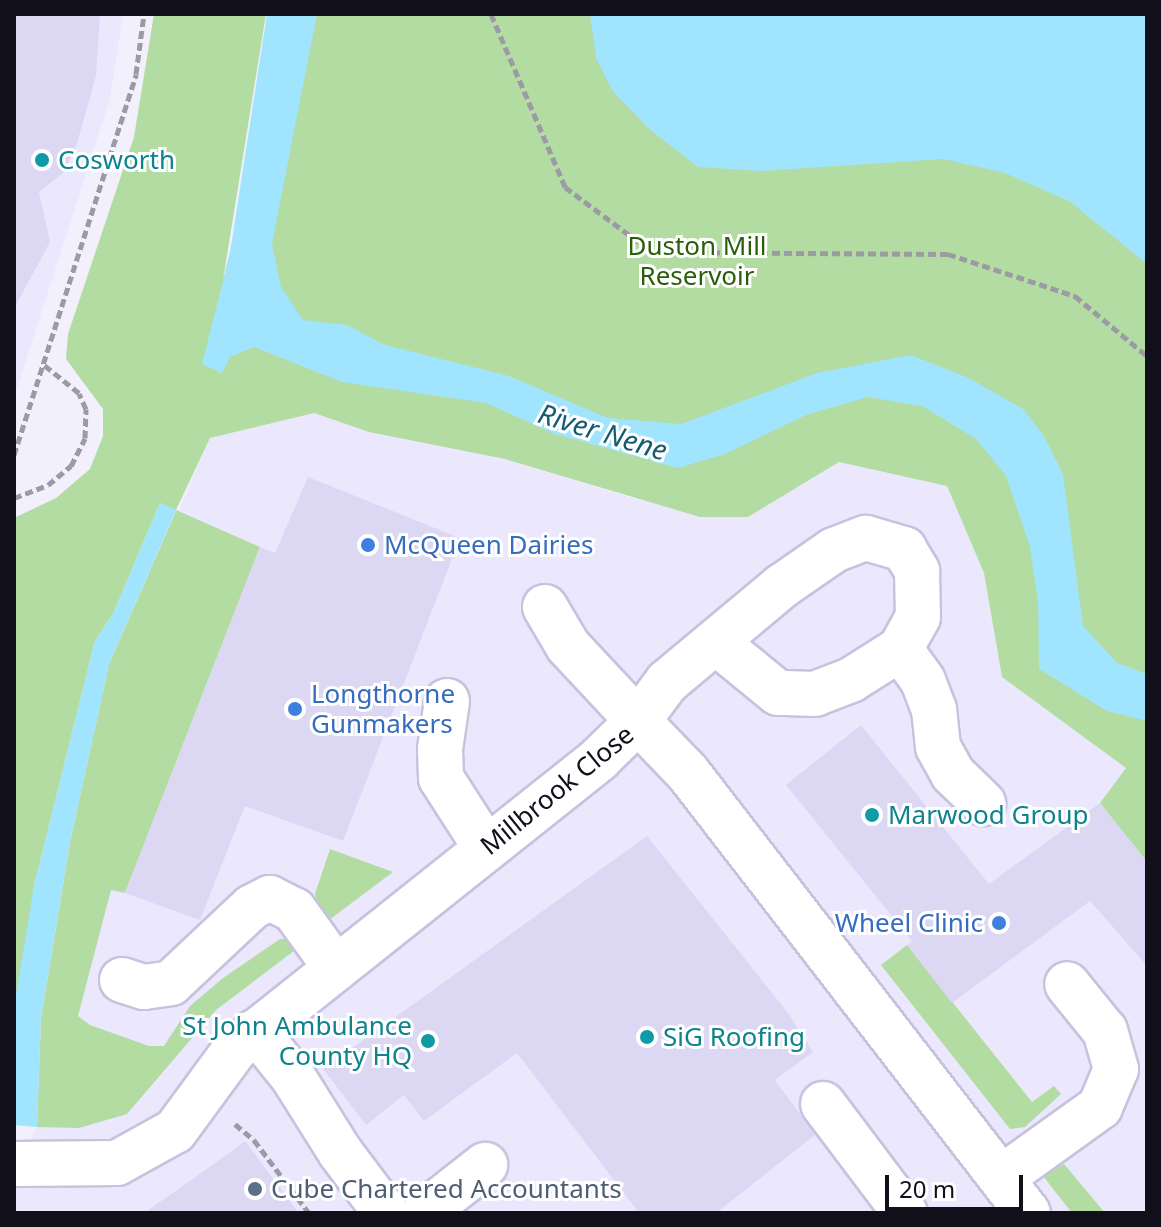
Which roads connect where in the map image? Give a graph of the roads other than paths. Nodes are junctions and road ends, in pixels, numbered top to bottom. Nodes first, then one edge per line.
1 (545, 607) dead end
2 (717, 643) junction
3 (900, 649) junction
4 (447, 701) dead end
5 (638, 721) junction
6 (983, 803) dead end
7 (486, 848) junction
8 (336, 968) junction
9 (122, 980) dead end
10 (1067, 984) dead end
11 (256, 1031) junction
12 (823, 1104) dead end
13 (14, 1164) edge
14 (485, 1165) dead end
15 (1008, 1200) edge
16 (416, 1212) edge
17 (905, 1213) edge

1 - 5 street
2 - 3 street
2 - 3 street
2 - 5 street
3 - 6 street
4 - 7 street
5 - 7 street, Millbrook Close
5 - 15 street, Millbrook Close
7 - 8 street, Millbrook Close
8 - 9 street
8 - 11 street, Millbrook Close
10 - 15 street
11 - 13 street, Millbrook Close
11 - 16 street
12 - 17 street
14 - 16 street

